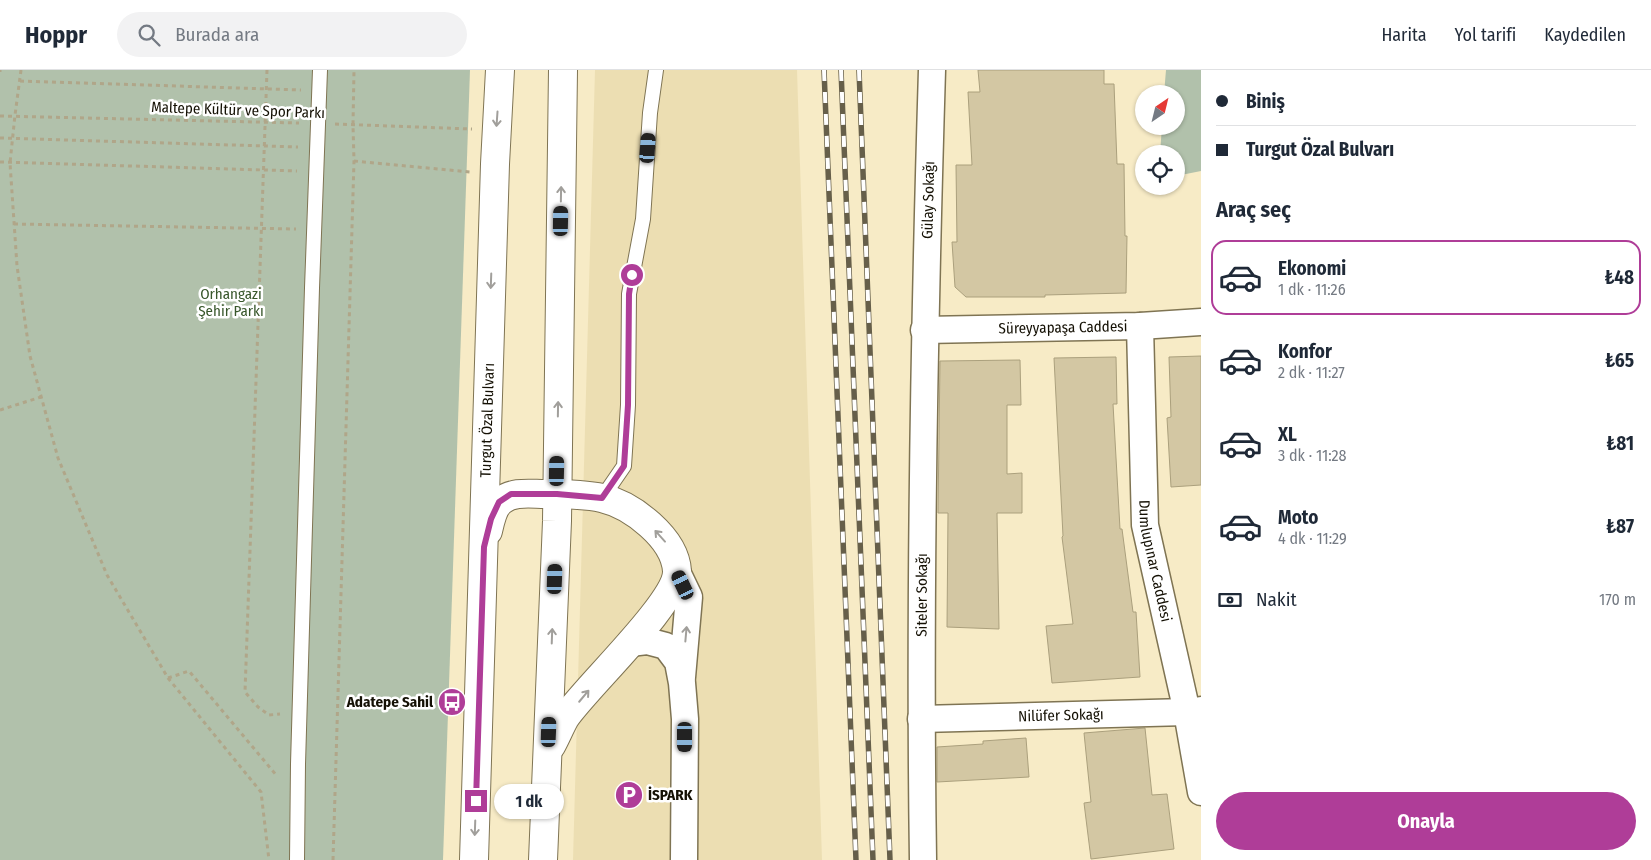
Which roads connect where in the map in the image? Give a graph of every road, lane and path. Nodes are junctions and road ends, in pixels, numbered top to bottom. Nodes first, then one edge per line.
1 (21, 70) edge
2 (267, 70) edge
3 (320, 70) edge
4 (354, 70) edge
5 (500, 70) edge
6 (563, 70) edge
7 (656, 70) edge
8 (932, 70) edge
9 (20, 81) junction
10 (266, 89) junction
11 (303, 90) dead end
12 (15, 115) junction
13 (0, 116) edge
14 (266, 122) junction
15 (319, 124) junction
16 (352, 125) junction
17 (475, 130) dead end
18 (0, 138) edge
19 (13, 139) junction
20 (264, 146) junction
21 (301, 147) dead end
22 (354, 160) junction
23 (0, 162) edge
24 (10, 163) junction
25 (264, 170) junction
26 (300, 171) dead end
27 (479, 173) dead end
28 (14, 224) junction
29 (299, 229) dead end
30 (262, 230) junction
31 (1201, 322) edge
32 (1140, 326) junction
33 (924, 330) junction
34 (41, 397) junction
35 (0, 410) edge
36 (557, 494) junction
37 (602, 498) junction
38 (484, 547) junction
39 (677, 572) junction
40 (630, 643) junction
41 (168, 678) junction
42 (682, 683) junction
43 (245, 692) dead end
44 (1194, 711) edge
45 (685, 719) junction
46 (921, 719) junction
47 (548, 751) junction
48 (278, 778) dead end
49 (1201, 792) edge
50 (269, 860) edge
51 (297, 860) edge
52 (333, 860) edge
53 (474, 860) edge
54 (543, 860) edge
55 (684, 860) edge
56 (697, 860) edge
57 (923, 860) edge

1 - 9 path
2 - 10 path
3 - 15 lane
4 - 16 path
5 -> 38 highway, Turgut Özal Bulvarı
36 -> 6 highway
7 - 37 lane
8 - 33 street, Gülay Sokağı
9 - 10 path
9 - 12 path
10 - 11 path
10 - 14 path
12 - 13 path, Maltepe Kültür ve Spor Parkı
12 - 14 path, Maltepe Kültür ve Spor Parkı
12 - 19 path
14 - 15 path, Maltepe Kültür ve Spor Parkı
14 - 20 path
15 - 16 path, Maltepe Kültür ve Spor Parkı
15 - 51 lane
16 - 17 path, Maltepe Kültür ve Spor Parkı
16 - 22 path
18 - 19 path
19 - 20 path
19 - 24 path
20 - 21 path
20 - 25 path
22 - 27 path
22 - 52 path
23 - 24 path
24 - 25 path
24 - 28 path
25 - 26 path
25 - 30 path
28 - 30 path
28 - 34 path
29 - 30 path
30 - 43 path
31 - 32 street, Süreyyapaşa Caddesi
32 - 33 street, Süreyyapaşa Caddesi
32 - 44 street, Dumlupınar Caddesi
33 - 46 street, Siteler Sokağı
34 - 35 path
34 - 41 path
36 - 37 highway
36 - 38 highway
47 -> 36 highway
39 -> 37 highway
38 -> 53 highway, Turgut Özal Bulvarı
39 - 40 highway
42 -> 39 street
40 - 42 street
47 -> 40 highway
41 - 48 path
41 - 50 path
42 - 45 street
44 - 46 street, Nilüfer Sokağı
44 - 49 street, Dumlupınar Caddesi
45 - 55 street
45 - 56 street
46 - 57 street, Siteler Sokağı
47 - 54 highway

